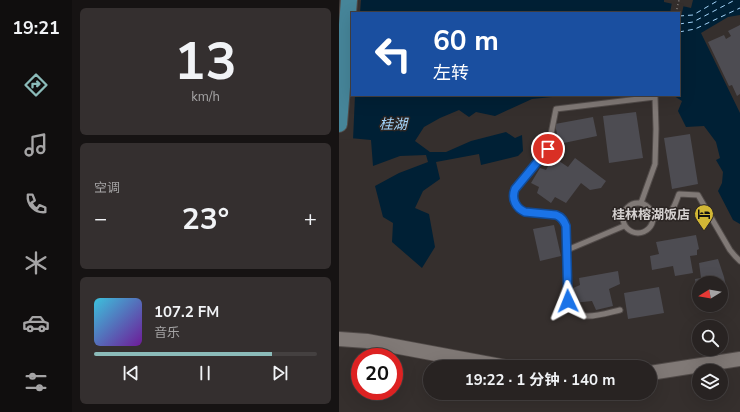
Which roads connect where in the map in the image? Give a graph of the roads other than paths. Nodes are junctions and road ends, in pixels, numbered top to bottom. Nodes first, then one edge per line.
1 (349, 0) edge
2 (655, 96) edge
3 (339, 124) edge
4 (641, 203) junction
5 (653, 218) junction
6 (624, 226) junction
7 (567, 250) junction
8 (740, 261) edge
9 (621, 310) dead end
10 (339, 339) edge
11 (740, 359) edge
12 (469, 360) edge
13 (657, 373) edge

1 - 3 main road
2 - 4 lane
2 - 7 lane
4 - 5 lane
4 - 6 lane
5 - 6 lane
5 - 8 lane
6 - 7 lane
7 - 9 lane
10 - 12 main road
11 - 13 main road

